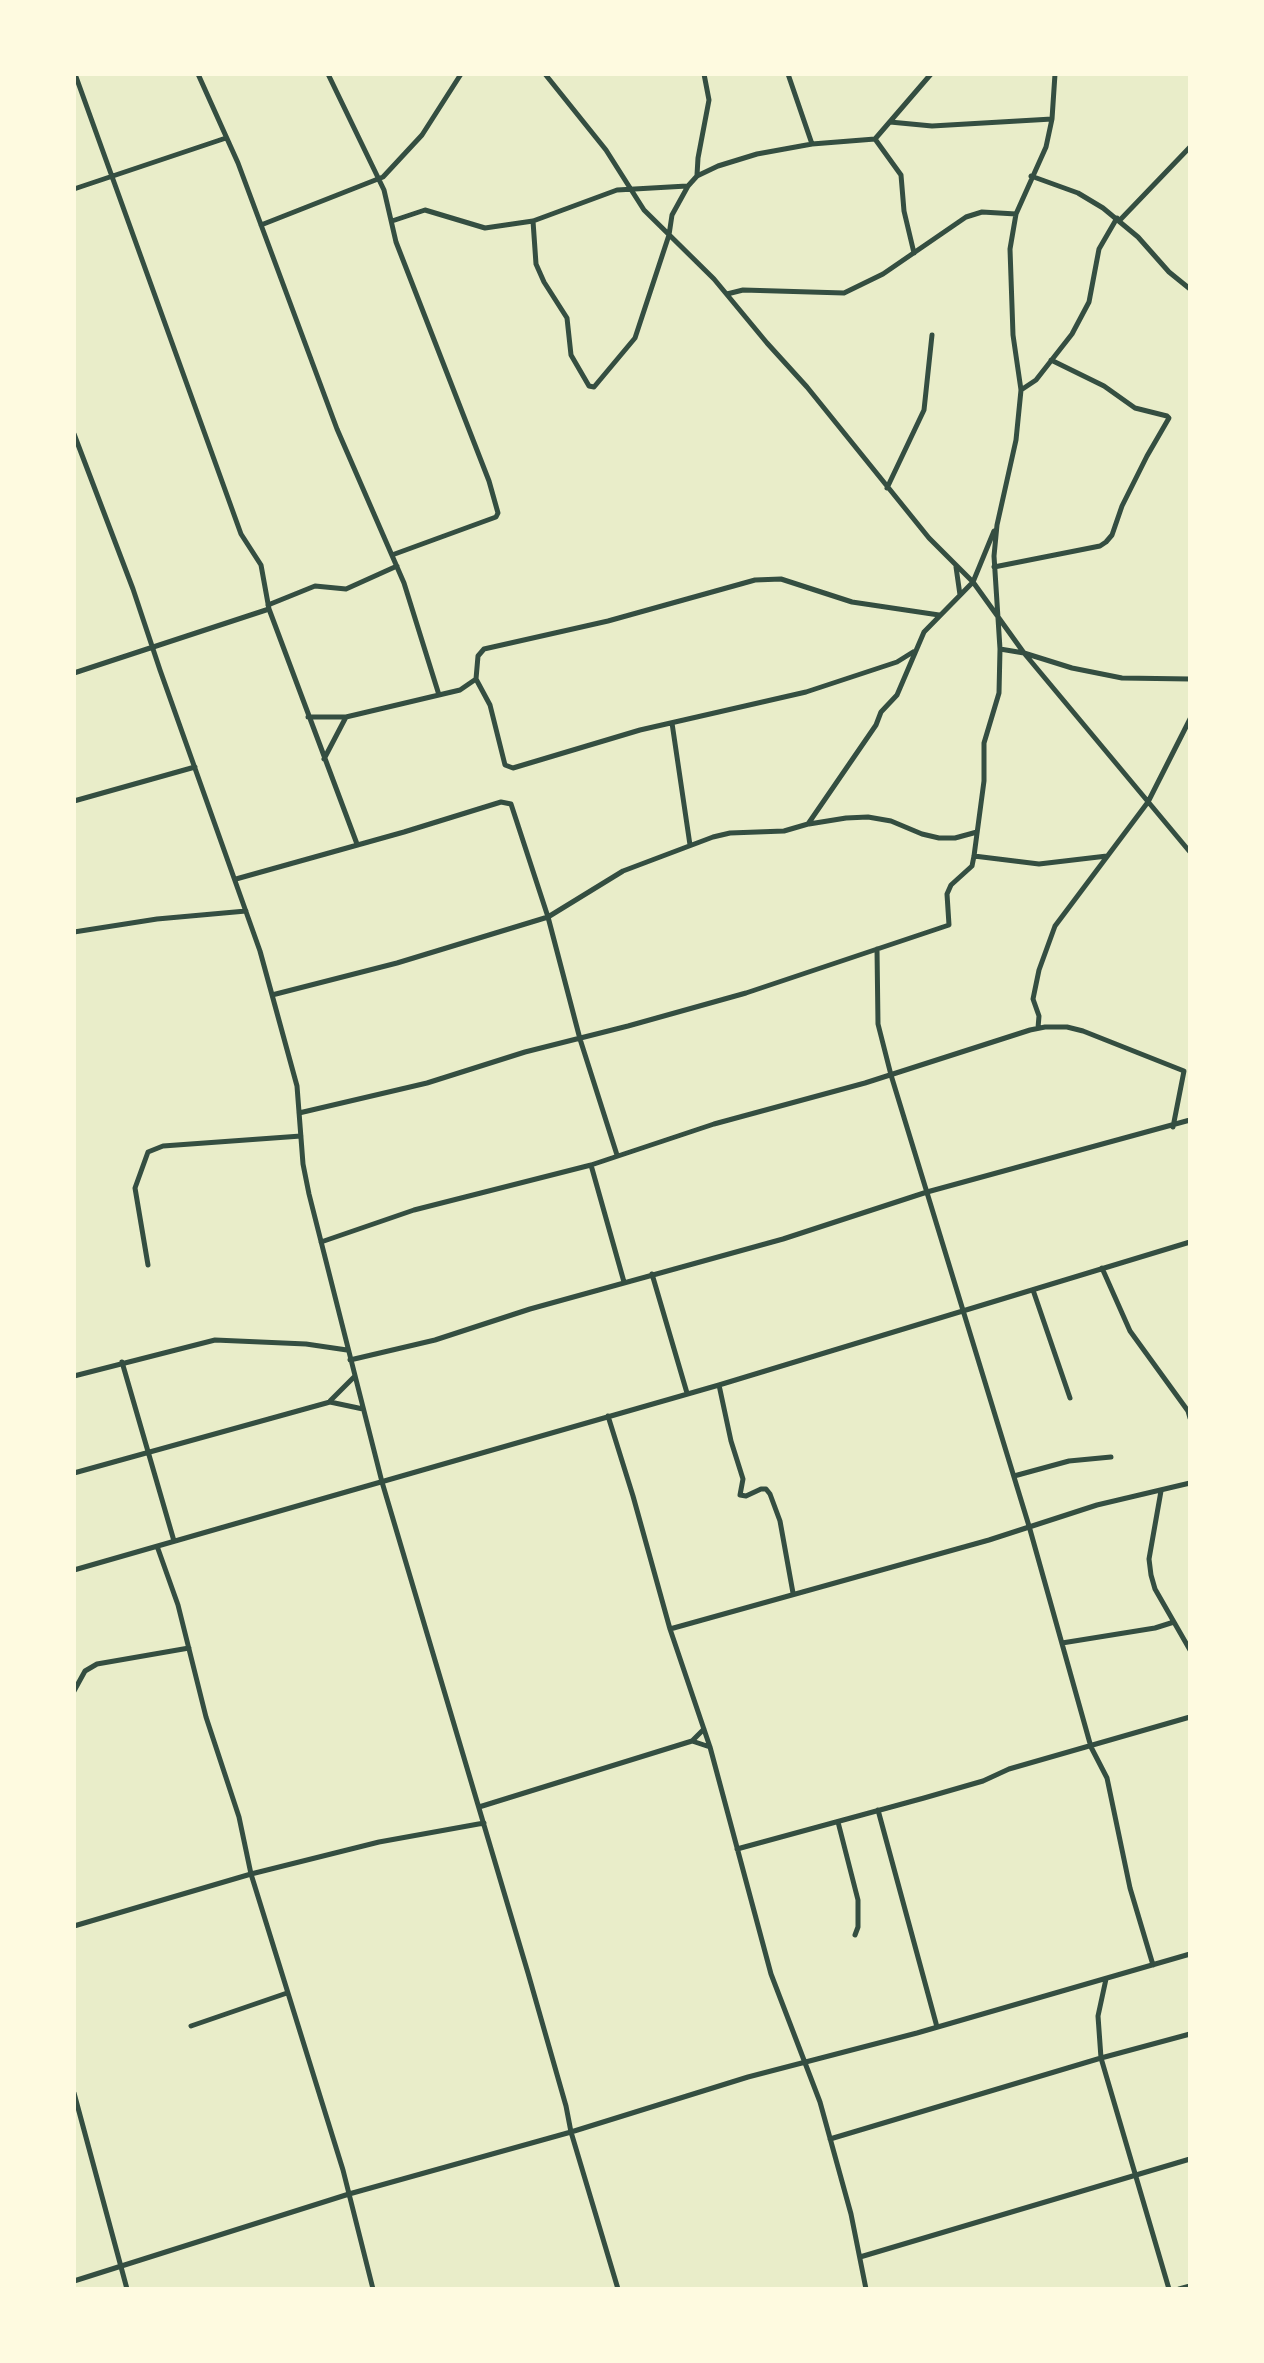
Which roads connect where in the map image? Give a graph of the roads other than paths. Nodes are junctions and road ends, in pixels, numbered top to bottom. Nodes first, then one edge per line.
1 (75, 74) edge
2 (198, 74) edge
3 (328, 74) edge
4 (461, 74) edge
5 (545, 74) edge
6 (704, 74) edge
7 (788, 74) edge
8 (931, 74) edge
9 (1055, 74) edge
10 (1052, 119) junction
11 (890, 122) junction
12 (226, 138) junction
13 (875, 139) junction
14 (812, 144) junction
15 (1190, 147) edge
16 (111, 176) junction
17 (697, 176) junction
18 (1031, 176) junction
19 (379, 181) junction
20 (688, 186) junction
21 (74, 189) edge
22 (630, 189) junction
23 (1016, 214) junction
24 (672, 215) junction
25 (1118, 219) junction
26 (392, 221) junction
27 (533, 221) junction
28 (655, 223) junction
29 (261, 225) junction
30 (669, 235) junction
31 (914, 253) junction
32 (1190, 289) edge
33 (727, 294) junction
34 (932, 335) dead end
35 (1051, 360) junction
36 (1021, 390) junction
37 (74, 434) edge
38 (887, 488) junction
39 (997, 525) junction
40 (392, 555) junction
41 (397, 566) junction
42 (956, 566) junction
43 (994, 567) junction
44 (973, 582) junction
45 (960, 595) junction
46 (268, 607) junction
47 (940, 615) junction
48 (997, 616) junction
49 (152, 646) junction
50 (1000, 649) junction
51 (914, 651) junction
52 (1024, 653) junction
53 (74, 673) edge
54 (476, 679) junction
55 (1190, 679) edge
56 (439, 695) junction
57 (308, 717) junction
58 (346, 717) junction
59 (1190, 719) edge
60 (672, 723) junction
61 (323, 759) junction
62 (195, 767) junction
63 (74, 801) edge
64 (1148, 802) junction
65 (808, 824) junction
66 (977, 832) junction
67 (357, 844) junction
68 (690, 845) junction
69 (1190, 852) edge
70 (974, 856) junction
71 (1107, 856) junction
72 (236, 879) junction
73 (246, 911) junction
74 (548, 917) junction
75 (74, 932) edge
76 (877, 949) junction
77 (272, 995) junction
78 (1038, 1028) junction
79 (580, 1039) junction
80 (891, 1075) junction
81 (299, 1113) junction
82 (1190, 1120) edge
83 (1173, 1127) junction
84 (301, 1136) junction
85 (617, 1155) junction
86 (591, 1165) junction
87 (927, 1192) junction
88 (321, 1242) junction
89 (1190, 1242) edge
90 (148, 1265) dead end
91 (1102, 1268) junction
92 (652, 1274) junction
93 (624, 1282) junction
94 (1033, 1290) junction
95 (962, 1310) junction
96 (347, 1350) junction
97 (350, 1360) junction
98 (122, 1362) junction
99 (74, 1376) edge
100 (355, 1377) junction
101 (719, 1385) junction
102 (687, 1393) junction
103 (1070, 1398) dead end
104 (330, 1402) junction
105 (363, 1409) junction
106 (608, 1416) junction
107 (1190, 1418) edge
108 (148, 1451) junction
109 (1111, 1457) dead end
110 (74, 1473) edge
111 (1014, 1476) junction
112 (382, 1482) junction
113 (1190, 1483) edge
114 (1161, 1491) junction
115 (1029, 1526) junction
116 (174, 1541) junction
117 (157, 1546) junction
118 (74, 1570) edge
119 (793, 1593) junction
120 (1174, 1622) junction
121 (670, 1629) junction
122 (1062, 1643) junction
123 (189, 1648) junction
124 (1190, 1650) edge
125 (74, 1691) edge
126 (1190, 1717) edge
127 (704, 1729) junction
128 (692, 1741) junction
129 (710, 1747) junction
130 (1091, 1747) junction
131 (479, 1807) junction
132 (878, 1810) junction
133 (838, 1822) junction
134 (484, 1823) junction
135 (737, 1849) junction
136 (251, 1874) junction
137 (74, 1926) edge
138 (855, 1935) dead end
139 (1190, 1954) edge
140 (1153, 1965) junction
141 (1106, 1979) junction
142 (287, 1993) junction
143 (191, 2026) dead end
144 (937, 2027) junction
145 (1190, 2034) edge
146 (1101, 2058) junction
147 (805, 2061) junction
148 (74, 2093) edge
149 (571, 2132) junction
150 (830, 2139) junction
151 (1190, 2159) edge
152 (1135, 2175) junction
153 (349, 2194) junction
154 (860, 2257) junction
155 (120, 2266) junction
156 (74, 2281) edge
157 (1190, 2286) edge
158 (127, 2289) edge
159 (373, 2289) edge
160 (618, 2289) edge
161 (866, 2289) edge
162 (1169, 2289) edge
163 (1179, 2289) edge

1 - 16 street
2 - 12 street
3 - 19 street
4 - 19 street
5 - 22 street
6 - 17 street
7 - 14 street
8 - 11 street
9 - 10 street
10 - 11 street
10 - 18 street
11 - 13 street
12 - 16 street
12 - 29 street
13 - 14 street
13 - 31 street
14 - 17 street
15 - 25 street
16 - 21 street
16 - 46 street
17 - 20 street
18 - 23 street
18 - 25 street
19 - 26 street
19 - 29 street
20 - 22 street
20 - 24 street
22 - 27 street
22 - 28 street
23 - 31 street
23 - 36 street
24 - 28 street
24 - 30 street
25 - 32 street
25 - 35 street
26 - 27 street
26 - 40 street
27 - 30 street
28 - 30 street
29 - 40 street
30 - 33 street
31 - 33 street
33 - 38 street
34 - 38 street
35 - 36 street
35 - 43 street
36 - 39 street
37 - 49 street
38 - 42 street
39 - 43 street
39 - 44 street
40 - 41 street
41 - 46 street
41 - 56 street
42 - 44 street
42 - 45 street
43 - 48 street
44 - 45 street
44 - 48 street
45 - 47 street
46 - 49 street
46 - 57 street
47 - 51 street
47 - 54 street
48 - 50 street
48 - 52 street
49 - 53 street
49 - 62 street
50 - 52 street
50 - 66 street
51 - 60 street
51 - 65 street
52 - 55 street
52 - 64 street
54 - 56 street
54 - 60 street
56 - 58 street
57 - 58 street
57 - 61 street
58 - 61 street
59 - 64 street
60 - 68 street
61 - 67 street
62 - 63 street
62 - 72 street
64 - 69 street
64 - 71 street
65 - 66 street
65 - 68 street
66 - 70 street
67 - 72 street
67 - 74 street
68 - 74 street
70 - 71 street
70 - 76 street
71 - 78 street
72 - 73 street
73 - 75 street
73 - 77 street
74 - 77 street
74 - 79 street
76 - 79 street
76 - 80 street
77 - 81 street
78 - 80 street
78 - 83 street
79 - 81 street
79 - 85 street
80 - 85 street
80 - 87 street
81 - 84 street
82 - 83 street
83 - 87 street
84 - 88 street
84 - 90 street
85 - 86 street
86 - 88 street
86 - 93 street
87 - 92 street
87 - 95 street
88 - 96 street
89 - 91 street
91 - 94 street
91 - 107 street
92 - 93 street
92 - 102 street
93 - 97 street
94 - 95 street
94 - 103 street
95 - 101 street
95 - 111 street
96 - 97 street
96 - 98 street
97 - 100 street
98 - 99 street
98 - 108 street
100 - 104 street
100 - 105 street
101 - 102 street
101 - 119 street
102 - 106 street
104 - 105 street
104 - 108 street
105 - 112 street
106 - 112 street
106 - 121 street
108 - 110 street
108 - 116 street
109 - 111 street
111 - 115 street
112 - 116 street
112 - 131 street
113 - 114 street
114 - 115 street
114 - 120 street
115 - 119 street
115 - 122 street
116 - 117 street
117 - 118 street
117 - 123 street
119 - 121 street
120 - 122 street
120 - 124 street
121 - 127 street
122 - 130 street
123 - 125 street
123 - 136 street
126 - 130 street
127 - 128 street
127 - 129 street
128 - 129 street
128 - 131 street
129 - 135 street
130 - 132 street
130 - 140 street
131 - 134 street
132 - 133 street
132 - 144 street
133 - 135 street
133 - 138 street
134 - 136 street
134 - 149 street
135 - 147 street
136 - 137 street
136 - 142 street
139 - 140 street
140 - 141 street
141 - 144 street
141 - 146 street
142 - 143 street
142 - 153 street
144 - 147 street
145 - 146 street
146 - 150 street
146 - 152 street
147 - 149 street
147 - 150 street
148 - 155 street
149 - 153 street
149 - 160 street
150 - 154 street
151 - 152 street
152 - 154 street
152 - 162 street
153 - 155 street
153 - 159 street
154 - 161 street
155 - 156 street
155 - 158 street
157 - 163 street

